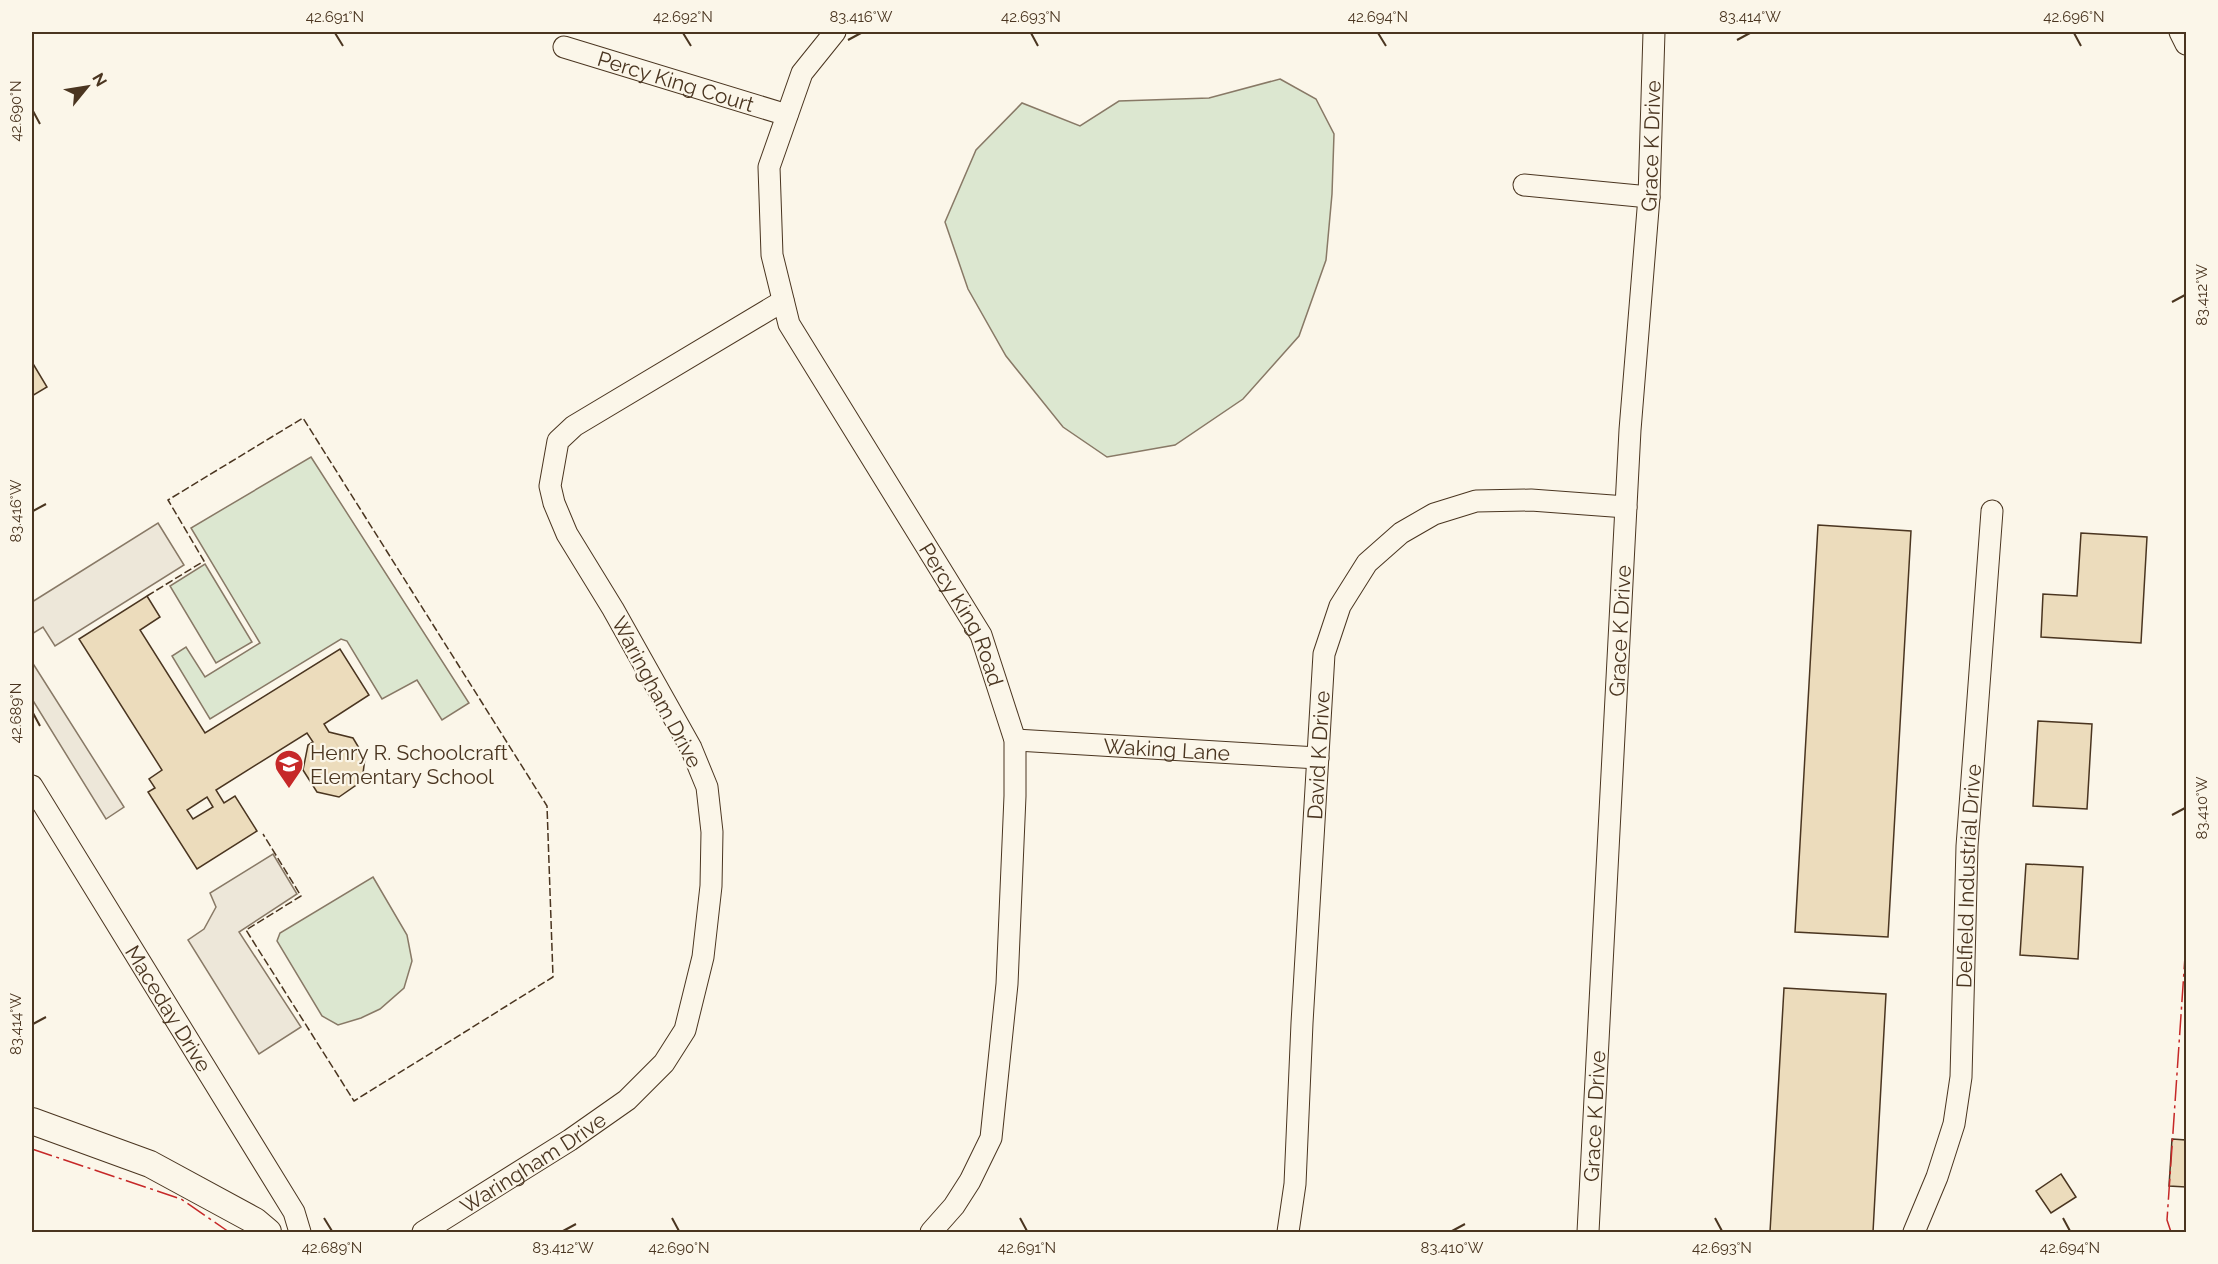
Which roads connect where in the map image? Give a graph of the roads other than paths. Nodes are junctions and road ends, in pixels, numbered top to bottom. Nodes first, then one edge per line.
1 (835, 32) edge
2 (1654, 32) edge
3 (2180, 32) edge
4 (2187, 44) edge
5 (564, 47) dead end
6 (787, 115) junction
7 (1524, 184) dead end
8 (1649, 197) junction
9 (783, 301) junction
10 (1626, 507) junction
11 (1992, 511) dead end
12 (1015, 740) junction
13 (1318, 758) junction
14 (32, 786) edge
15 (32, 1121) edge
16 (268, 1233) edge
17 (300, 1233) edge
18 (423, 1233) edge
19 (931, 1233) edge
20 (1288, 1233) edge
21 (1588, 1233) edge
22 (1914, 1233) edge

1 - 6 street, Percy King Road
2 - 8 street, Grace K Drive
3 - 4 street
5 - 6 street, Percy King Court
6 - 9 street, Percy King Road
7 - 8 street
8 - 10 street, Grace K Drive
9 - 12 street, Percy King Road
9 - 18 street, Waringham Drive
10 - 13 street, David K Drive
10 - 21 street, Grace K Drive
11 - 22 street, Delfield Industrial Drive
12 - 13 street, Waking Lane
12 - 19 street, Percy King Road
13 - 20 street, David K Drive
14 - 17 street, Maceday Drive
15 - 16 main road

